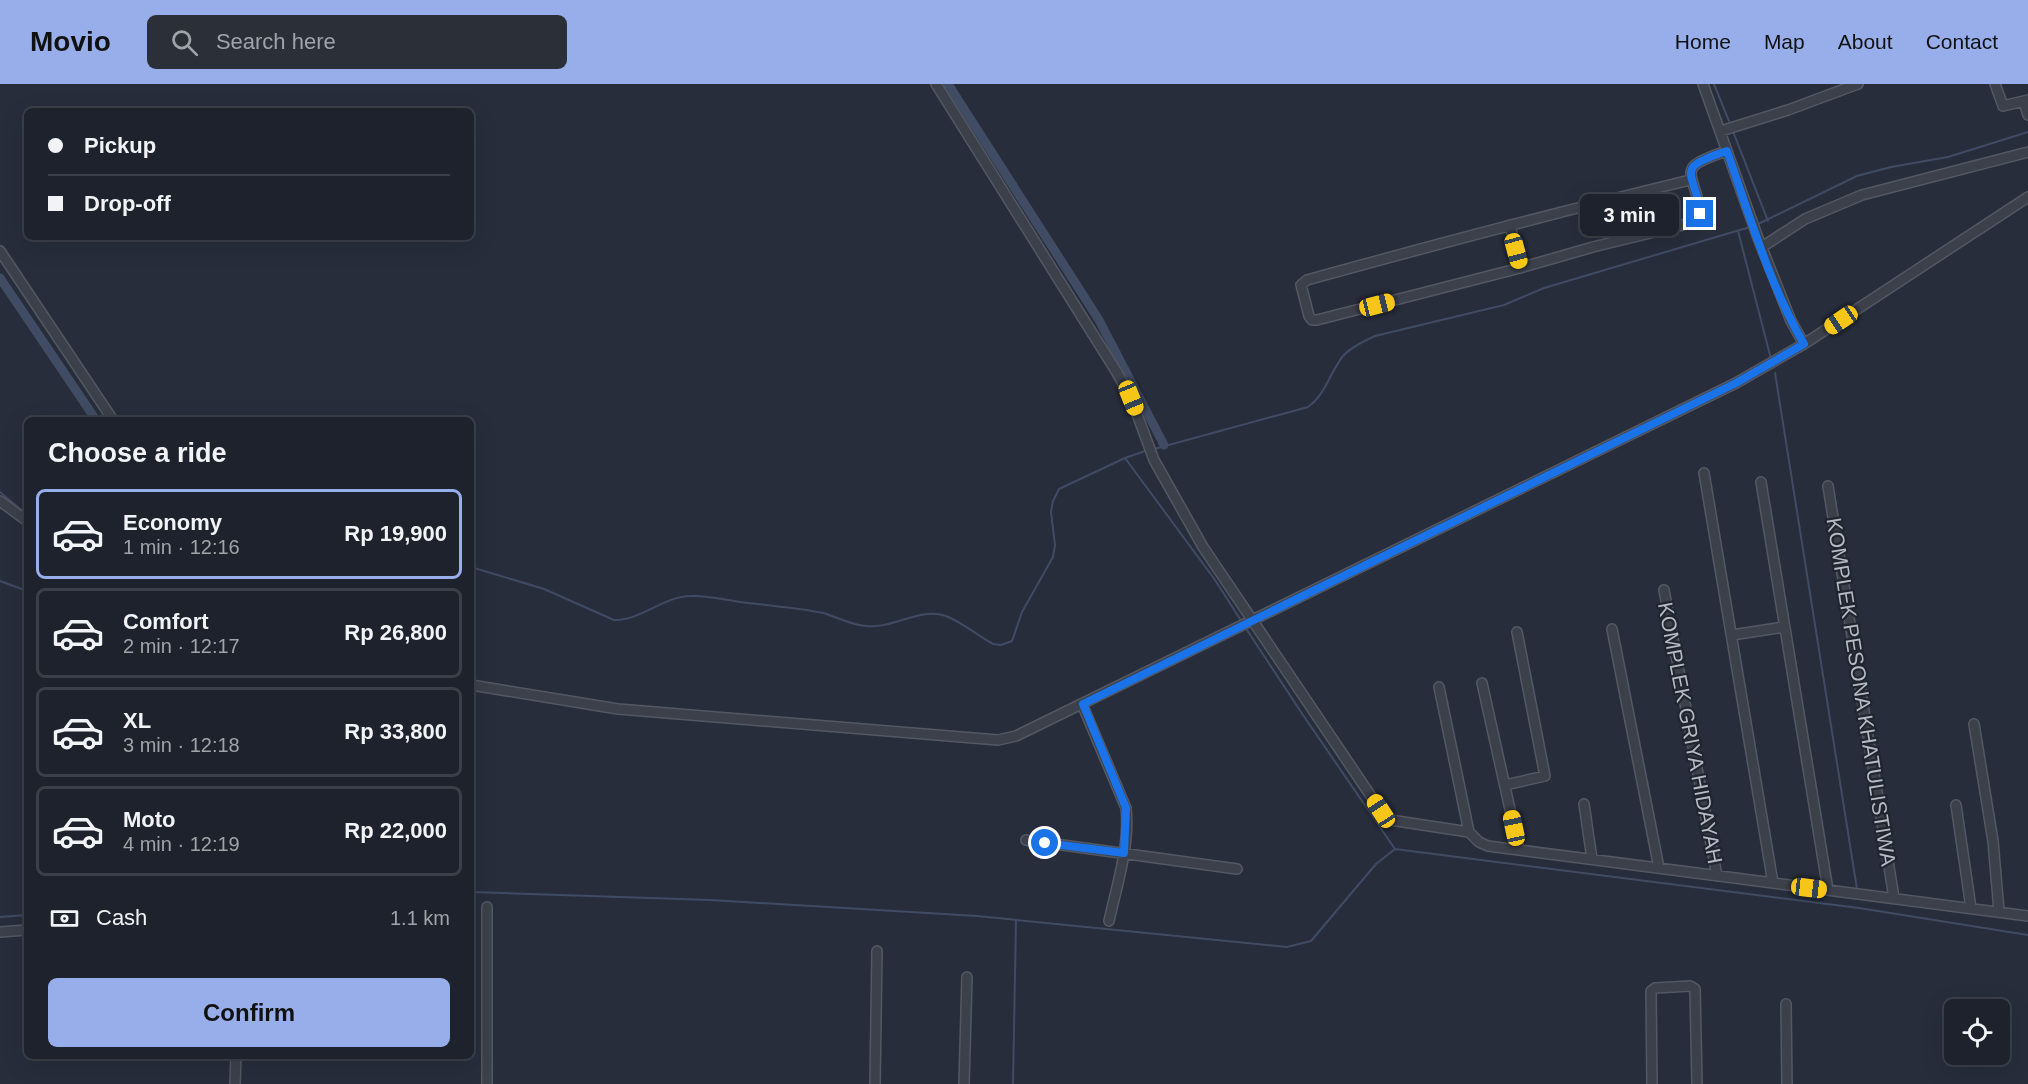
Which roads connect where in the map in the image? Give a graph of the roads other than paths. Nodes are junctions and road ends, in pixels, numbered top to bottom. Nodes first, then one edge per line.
1 (936, 84) edge
2 (1703, 84) edge
3 (1858, 84) edge
4 (1995, 84) edge
5 (2026, 101) edge
6 (2028, 115) edge
7 (1721, 131) junction
8 (1727, 151) junction
9 (2028, 152) edge
10 (1690, 180) junction
11 (2028, 197) edge
12 (1510, 225) junction
13 (1760, 242) junction
14 (0, 251) edge
15 (1520, 268) junction
16 (1804, 344) junction
17 (111, 417) edge
18 (1704, 473) dead end
19 (1761, 482) dead end
20 (1828, 486) dead end
21 (0, 501) edge
22 (24, 519) edge
23 (1664, 590) dead end
24 (1251, 620) junction
25 (1784, 627) junction
26 (1612, 629) dead end
27 (1518, 632) dead end
28 (1732, 635) junction
29 (1482, 683) dead end
30 (474, 685) edge
31 (1439, 687) dead end
32 (1083, 704) junction
33 (1974, 724) dead end
34 (1505, 784) junction
35 (1584, 804) dead end
36 (1956, 805) dead end
37 (1469, 832) junction
38 (1026, 840) dead end
39 (1519, 850) junction
40 (1124, 853) junction
41 (1592, 860) junction
42 (1659, 868) junction
43 (1237, 869) dead end
44 (1716, 876) junction
45 (1773, 883) junction
46 (1828, 890) junction
47 (1894, 897) junction
48 (487, 908) dead end
49 (1971, 908) junction
50 (1999, 911) junction
51 (2028, 916) edge
52 (1109, 921) dead end
53 (24, 930) edge
54 (0, 932) edge
55 (877, 951) dead end
56 (967, 977) dead end
57 (1786, 1004) dead end
58 (236, 1059) edge
59 (235, 1084) edge
60 (487, 1084) edge
61 (875, 1084) edge
62 (964, 1084) edge
63 (1652, 1084) edge
64 (1697, 1084) edge
65 (1787, 1084) edge

1 - 24 street
2 - 7 street
3 - 7 street
4 - 5 street
5 - 6 street
7 - 8 street
8 - 10 street
8 - 13 street
9 - 13 street
10 - 12 street
10 - 15 street
11 - 16 street
12 - 15 street
12 - 15 street
13 - 16 street
14 - 17 street
16 - 24 street
18 - 28 street
19 - 25 street
20 - 47 street, KOMPLEK PESONA KHATULISTIWA
21 - 22 street
23 - 44 street, KOMPLEK GRIYA HIDAYAH
24 - 32 street
24 - 37 street
25 - 28 street
25 - 46 street
26 - 42 street
27 - 34 street
28 - 45 street
29 - 34 street
30 - 32 street
31 - 37 street
32 - 40 street
33 - 50 street
34 - 39 street
35 - 41 street
36 - 49 street
37 - 39 street
38 - 40 street
39 - 41 street
40 - 43 street
40 - 52 street
41 - 42 street
42 - 44 street
44 - 45 street
45 - 46 street
46 - 47 street
47 - 49 street
48 - 60 street
49 - 50 street
50 - 51 street
53 - 54 street
55 - 61 street
56 - 62 street
57 - 65 street
58 - 59 street
63 - 64 street

